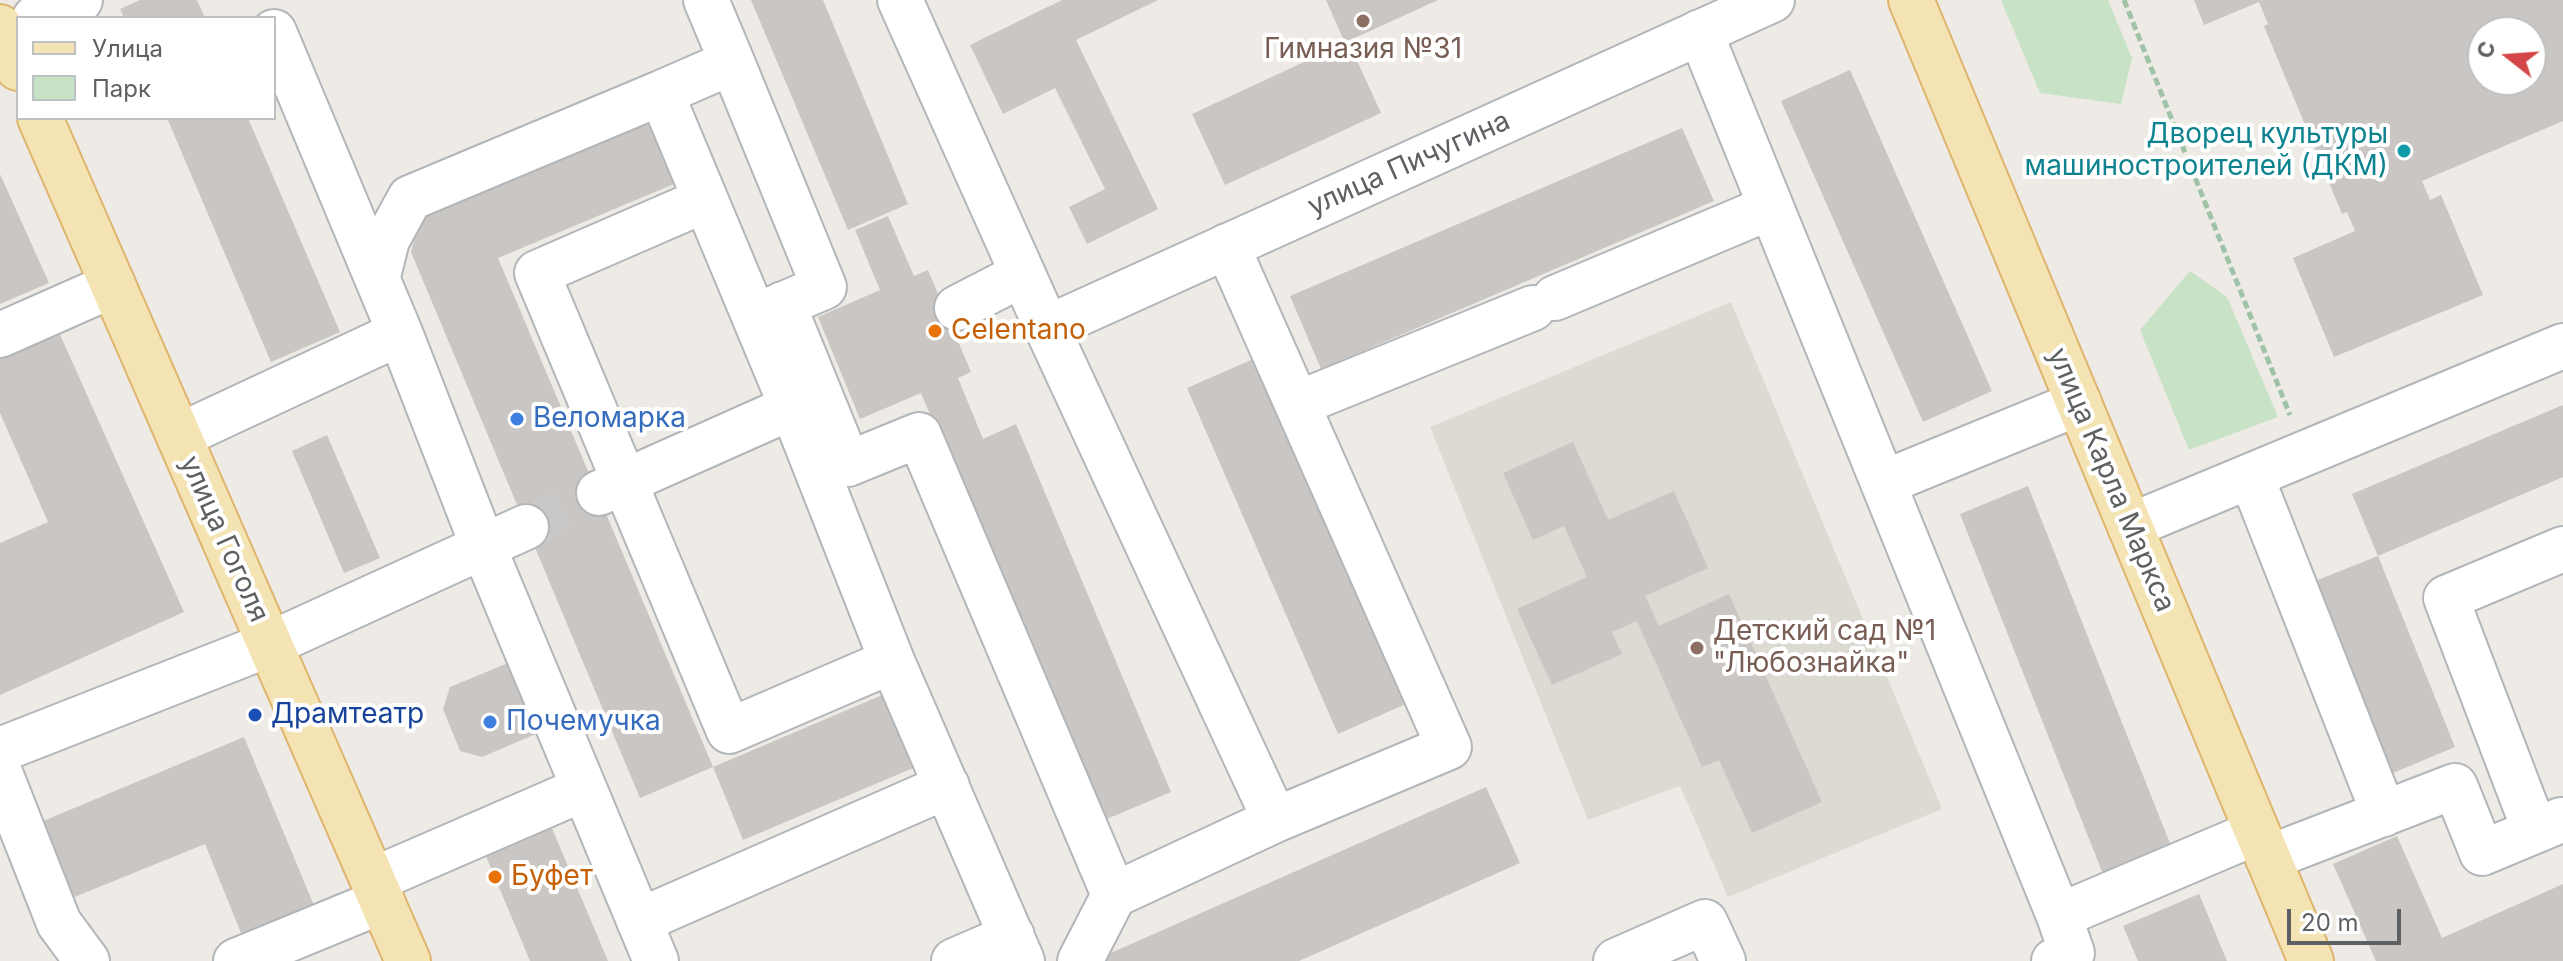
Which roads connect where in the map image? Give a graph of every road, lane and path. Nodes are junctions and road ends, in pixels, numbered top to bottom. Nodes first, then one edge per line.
1 (80, 0) edge
2 (706, 0) edge
3 (900, 0) edge
4 (1772, 0) edge
5 (1911, 0) edge
6 (2124, 0) edge
7 (48, 16) edge
8 (1700, 32) junction
9 (276, 37) edge
10 (732, 62) junction
11 (661, 93) junction
12 (41, 120) edge
13 (705, 200) junction
14 (1771, 207) junction
15 (1227, 246) junction
16 (1023, 274) junction
17 (378, 276) junction
18 (113, 285) junction
19 (957, 308) dead end
20 (768, 311) junction
21 (1047, 328) junction
22 (400, 333) junction
23 (0, 335) edge
24 (2563, 346) edge
25 (805, 399) junction
26 (2079, 403) junction
27 (1297, 404) junction
28 (179, 436) junction
29 (2306, 453) junction
30 (2251, 476) junction
31 (1883, 483) junction
32 (611, 488) junction
33 (2130, 526) junction
34 (526, 527) tunnel mouth
35 (483, 546) junction
36 (2563, 549) edge
37 (270, 644) junction
38 (892, 661) junction
39 (0, 750) edge
40 (0, 773) edge
41 (947, 786) junction
42 (583, 789) junction
43 (2384, 814) junction
44 (1275, 820) junction
45 (2549, 825) edge
46 (2263, 845) junction
47 (378, 890) junction
48 (1114, 895) junction
49 (639, 921) junction
50 (2065, 948) edge
51 (1017, 949) edge
52 (87, 961) edge
53 (236, 961) edge
54 (408, 961) edge
55 (656, 961) edge
56 (954, 961) edge
57 (1080, 961) edge
58 (1616, 961) edge
59 (1723, 961) edge
60 (2311, 961) edge

1 - 7 street
2 - 10 street
3 - 16 street
4 - 8 street, улица Пичугина
5 - 26 main road, улица Карла Маркса
6 - 29 path
8 - 14 street
8 - 15 street, улица Пичугина
9 - 17 street
10 - 11 street
10 - 20 street
11 - 13 street
11 - 17 street
12 - 18 main road, улица Гоголя
13 - 20 street
13 - 32 street
14 - 27 street
14 - 31 street
15 - 21 street, улица Пичугина
15 - 27 street
16 - 19 street
16 - 21 street
17 - 22 street
18 - 23 street
18 - 28 main road, улица Гоголя
20 - 25 street
21 - 44 street
22 - 28 street
22 - 35 street
24 - 29 street
25 - 32 street
25 - 38 street
25 - 48 street
26 - 31 street
26 - 33 main road, улица Карла Маркса
27 - 44 street
28 - 37 main road, улица Гоголя
29 - 30 street
30 - 33 street
30 - 43 street
31 - 50 street
32 - 38 street
33 - 46 main road, улица Карла Маркса
34 - 35 street
35 - 37 street
35 - 42 street
36 - 45 street
37 - 39 street
37 - 47 main road, улица Гоголя
38 - 41 street
40 - 52 street
41 - 49 street
41 - 51 street
42 - 47 street
42 - 49 street
43 - 45 street
43 - 46 street
44 - 48 street
46 - 50 street
46 - 60 main road, улица Карла Маркса
47 - 53 street
47 - 54 main road, улица Гоголя
48 - 57 street
49 - 55 street
51 - 56 street
58 - 59 street

